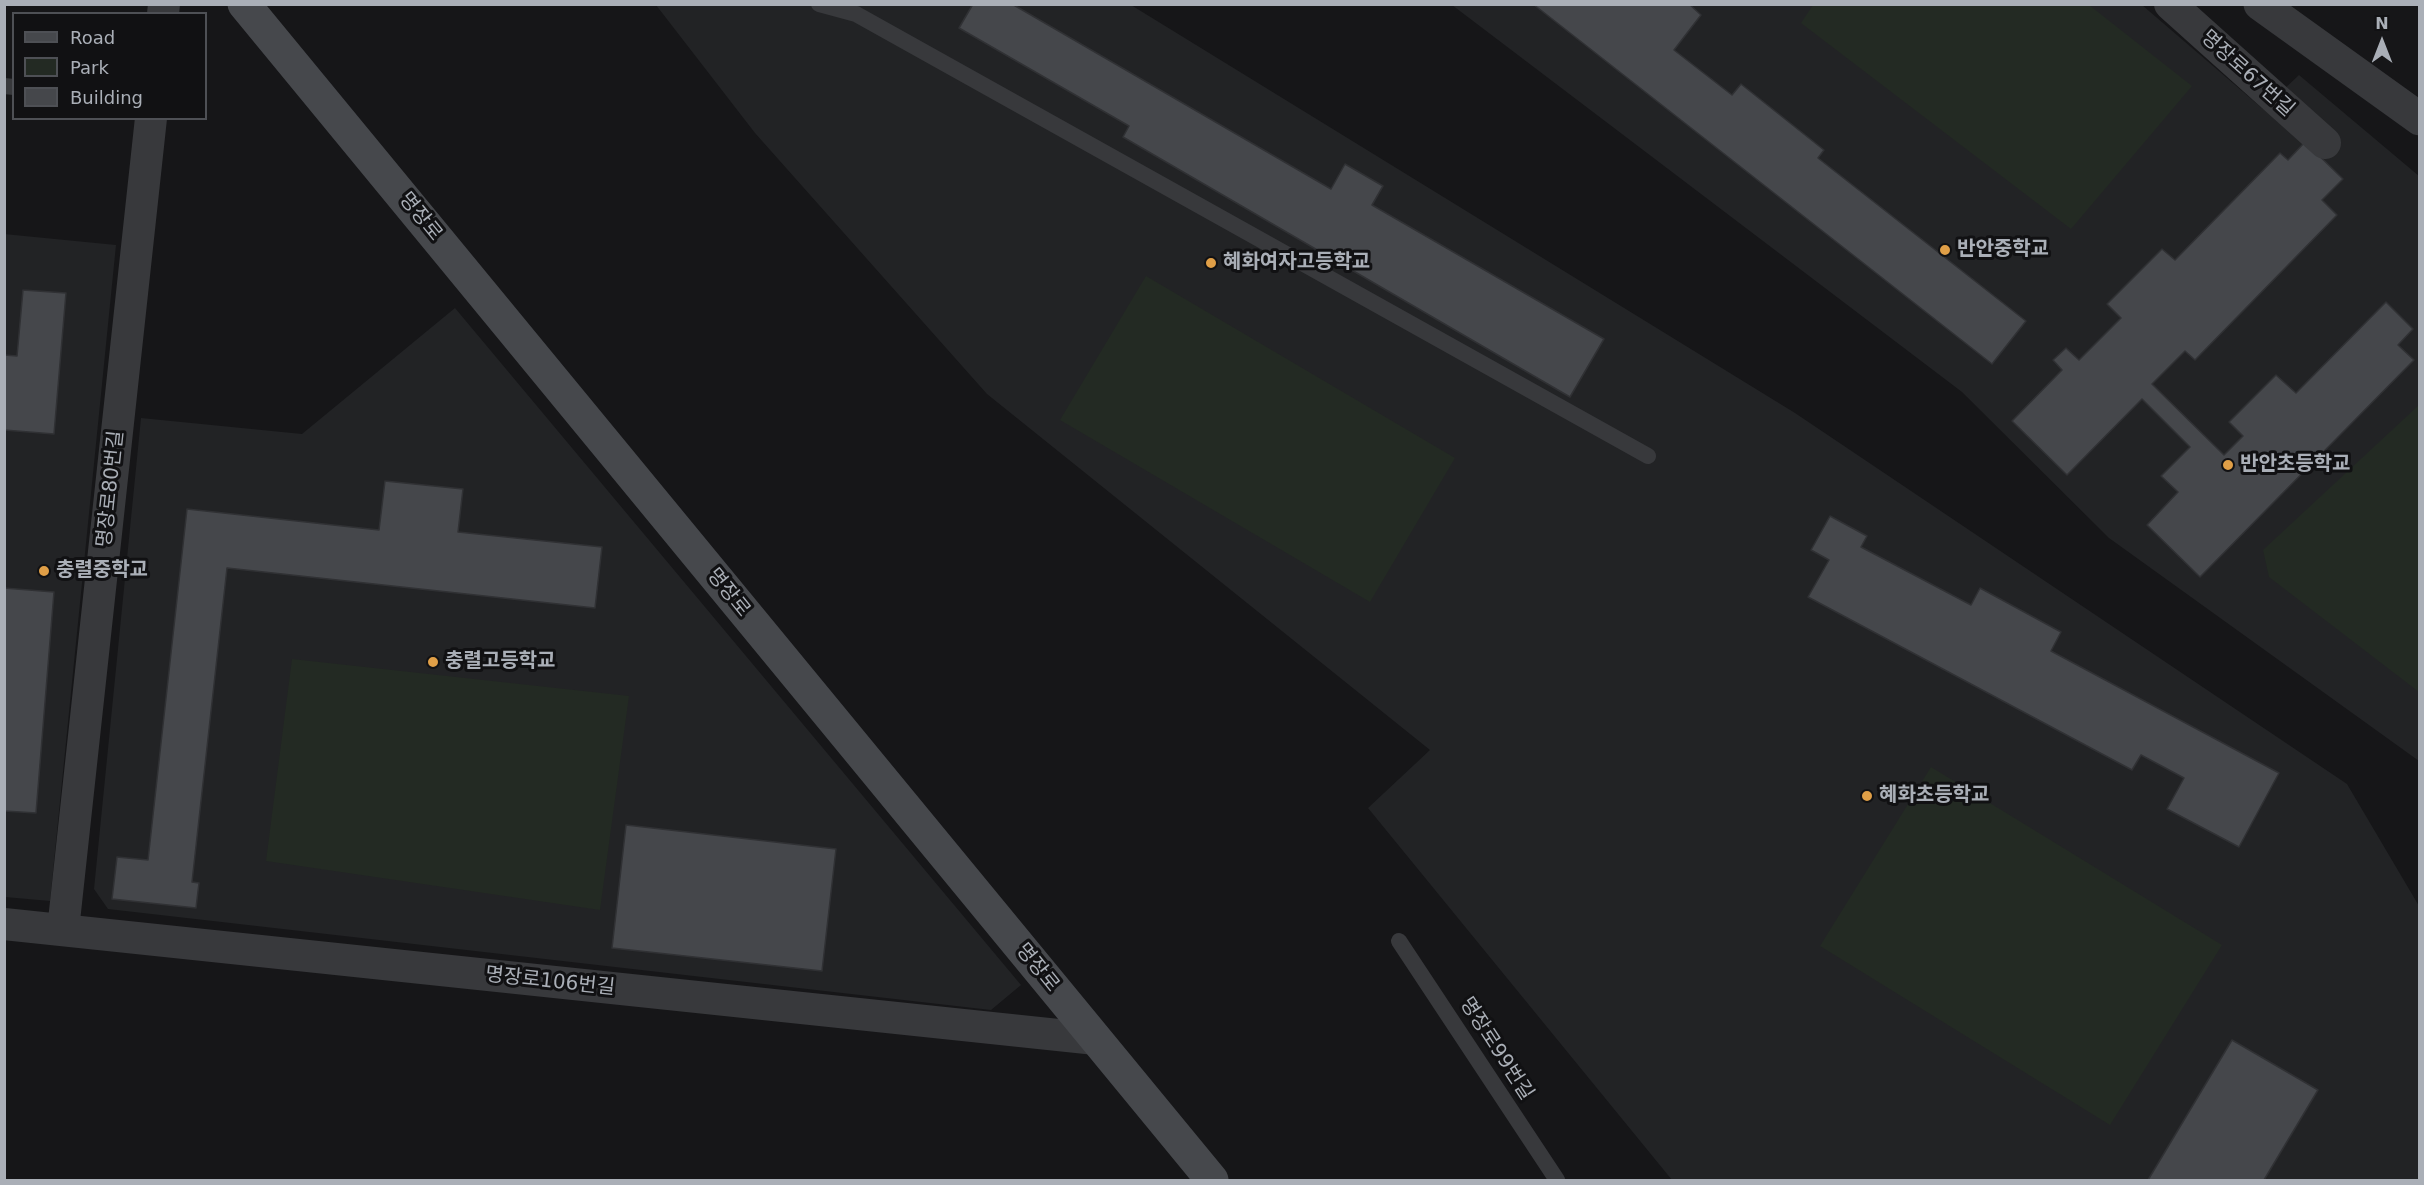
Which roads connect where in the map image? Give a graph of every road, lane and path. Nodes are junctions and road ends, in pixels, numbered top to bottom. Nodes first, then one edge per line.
1 (244, 4) edge
2 (819, 4) edge
3 (2170, 4) edge
4 (2260, 4) edge
5 (2420, 119) edge
6 (151, 120) edge
7 (2325, 143) dead end
8 (1648, 456) dead end
9 (4, 924) edge
10 (63, 930) junction
11 (1399, 941) dead end
12 (1096, 1039) junction
13 (1212, 1180) edge
14 (1557, 1180) edge

1 - 12 main road, 명장로
2 - 8 lane
3 - 7 street, 명장로67번길
4 - 5 street
6 - 10 street, 명장로80번길
9 - 10 street, 명장로106번길
10 - 12 street, 명장로106번길
11 - 14 lane, 명장로99번길
12 - 13 main road, 명장로

